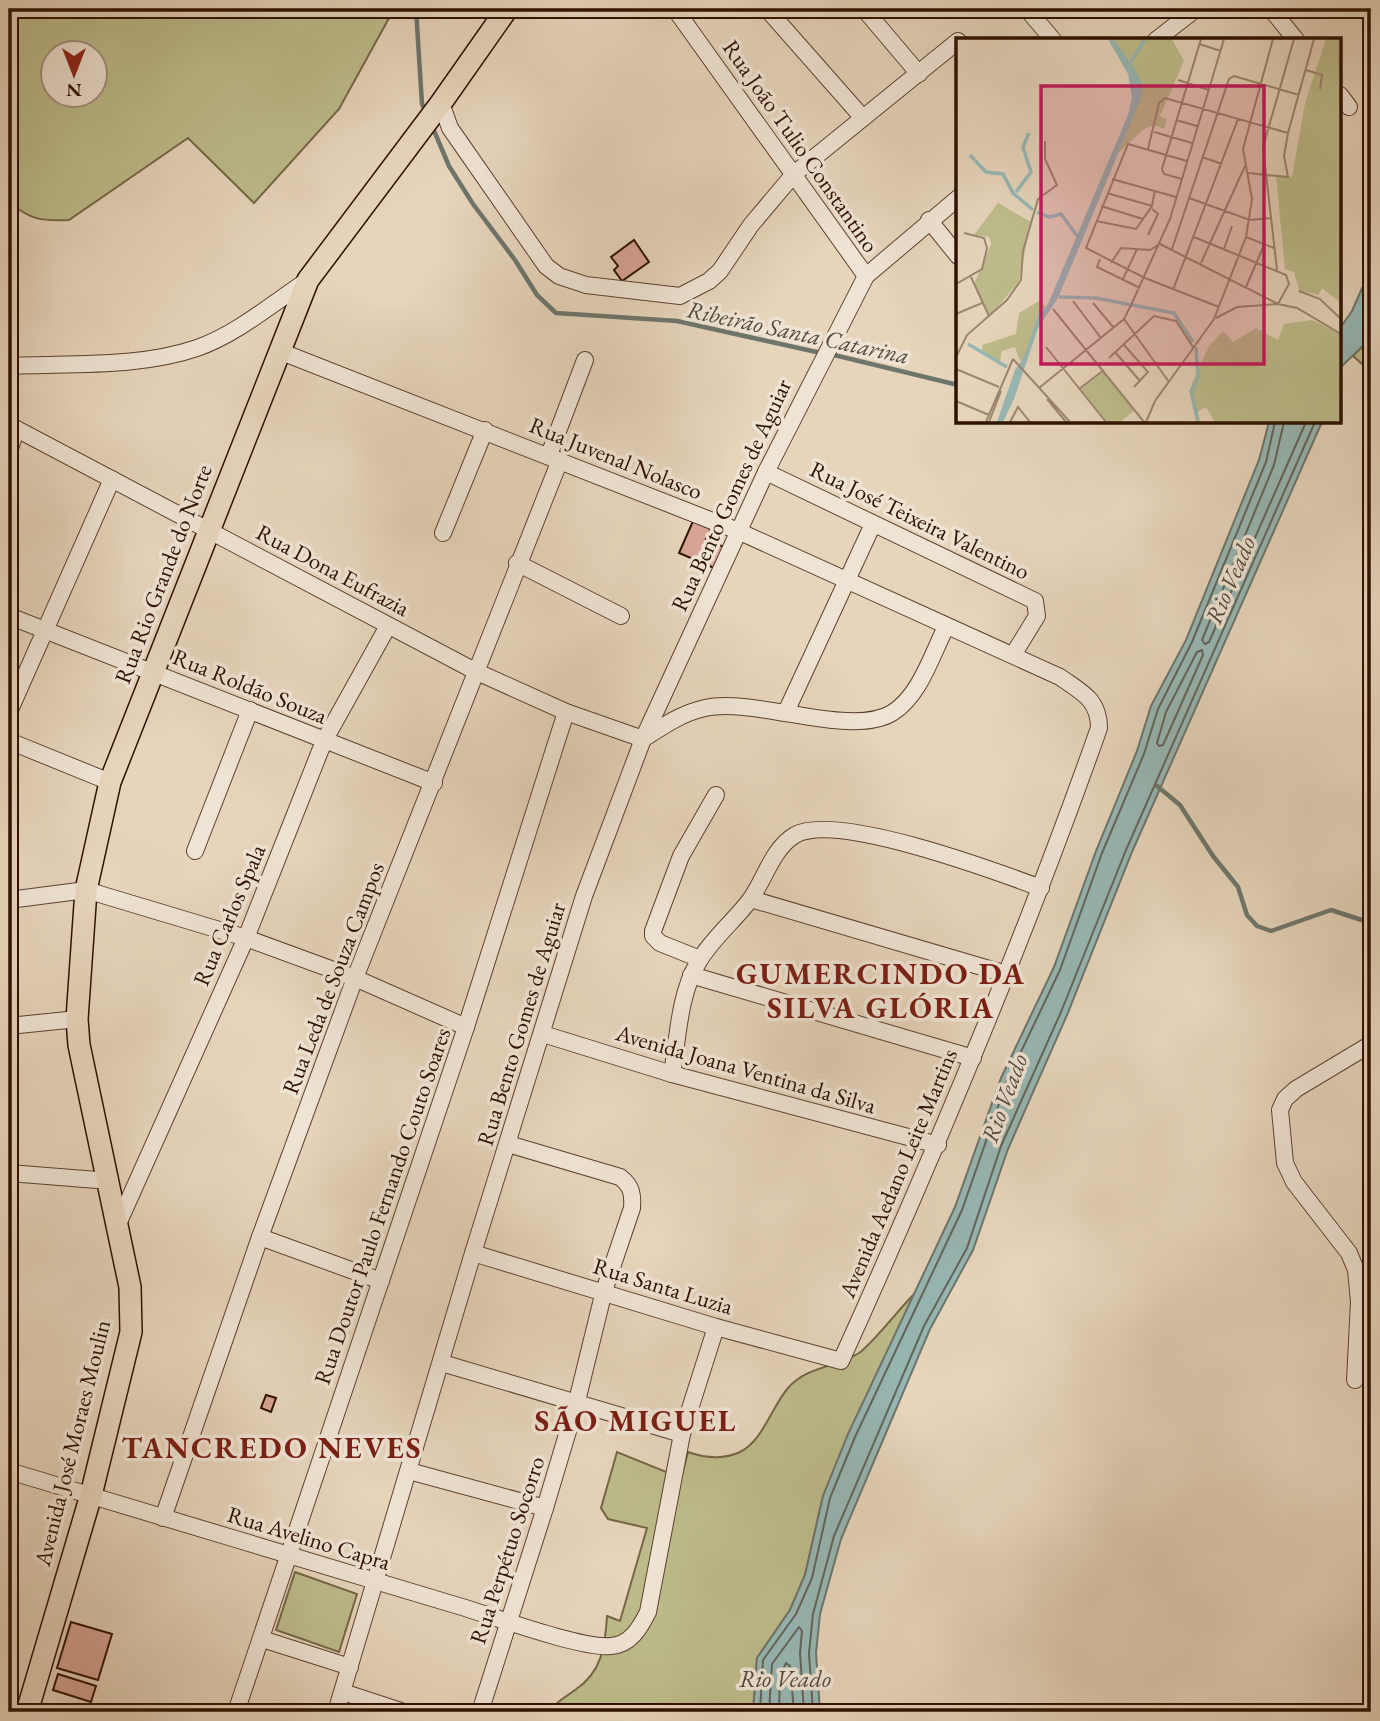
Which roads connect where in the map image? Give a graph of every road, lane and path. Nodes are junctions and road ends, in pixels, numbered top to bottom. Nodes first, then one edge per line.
1 (507, 9) edge
2 (676, 9) edge
3 (767, 9) edge
4 (864, 9) edge
5 (1027, 9) edge
6 (1196, 9) edge
7 (1271, 9) edge
8 (1051, 38) edge
9 (1159, 38) edge
10 (1294, 38) edge
11 (956, 43) edge
12 (919, 74) junction
13 (441, 103) junction
14 (863, 118) junction
15 (794, 174) junction
16 (956, 200) edge
17 (929, 220) junction
18 (956, 254) edge
19 (866, 276) junction
20 (308, 280) junction
21 (279, 351) junction
22 (585, 360) dead end
23 (9, 366) edge
24 (12, 427) edge
25 (485, 430) junction
26 (9, 452) edge
27 (554, 457) junction
28 (766, 472) junction
29 (112, 479) junction
30 (873, 524) junction
31 (208, 528) junction
32 (738, 531) junction
33 (443, 533) dead end
34 (517, 563) junction
35 (846, 581) junction
36 (9, 616) edge
37 (621, 617) dead end
38 (388, 626) junction
39 (946, 627) junction
40 (44, 629) junction
41 (1013, 655) junction
42 (475, 671) junction
43 (154, 672) junction
44 (250, 710) junction
45 (9, 712) edge
46 (566, 712) junction
47 (786, 712) junction
48 (1100, 728) joint
49 (643, 739) junction
50 (9, 741) edge
51 (324, 741) junction
52 (110, 782) junction
53 (434, 783) junction
54 (716, 795) dead end
55 (195, 851) dead end
56 (1041, 887) junction
57 (86, 890) junction
58 (751, 899) junction
59 (9, 900) edge
60 (246, 938) junction
61 (700, 959) junction
62 (1006, 974) junction
63 (691, 975) junction
64 (355, 978) junction
65 (77, 1019) junction
66 (9, 1026) edge
67 (466, 1027) junction
68 (543, 1034) junction
69 (1371, 1044) edge
70 (973, 1058) junction
71 (672, 1074) junction
72 (508, 1144) junction
73 (938, 1145) junction
74 (9, 1173) edge
75 (110, 1181) junction
76 (118, 1224) junction
77 (260, 1237) junction
78 (472, 1253) junction
79 (381, 1281) junction
80 (604, 1291) junction
81 (716, 1327) junction
82 (841, 1361) joint
83 (442, 1363) junction
84 (1355, 1380) dead end
85 (578, 1401) junction
86 (682, 1434) junction
87 (9, 1471) edge
88 (408, 1471) junction
89 (91, 1495) junction
90 (545, 1508) junction
91 (163, 1518) junction
92 (286, 1555) junction
93 (376, 1582) junction
94 (509, 1621) junction
95 (262, 1639) junction
96 (350, 1667) junction
97 (343, 1692) junction
98 (27, 1712) edge
99 (236, 1712) edge
100 (336, 1712) edge
101 (404, 1712) edge
102 (480, 1712) edge

1 - 13 main road, Rua Rio Grande do Norte
2 - 15 street, Rua João Tulio Constantino
3 - 14 street
4 - 12 street
5 - 8 street
6 - 9 street
7 - 10 street
11 - 12 street
12 - 14 street
13 - 15 street
13 - 20 main road, Rua Rio Grande do Norte
14 - 15 street
15 - 19 street, Rua João Tulio Constantino
16 - 17 street
17 - 18 street
17 - 19 street
19 - 28 street, Rua Bento Gomes de Aguiar
20 - 21 main road, Rua Rio Grande do Norte
20 - 23 street
21 - 25 street, Rua Juvenal Nolasco
21 - 31 main road, Rua Rio Grande do Norte
22 - 27 street, Rua Leda de Souza Campos
24 - 26 street
24 - 29 street, Rua Dona Eufrazia
25 - 27 street, Rua Juvenal Nolasco
25 - 33 street
27 - 32 street, Rua Juvenal Nolasco
27 - 34 street, Rua Leda de Souza Campos
28 - 30 street, Rua José Teixeira Valentino
28 - 32 street, Rua Bento Gomes de Aguiar
29 - 31 street, Rua Dona Eufrazia
29 - 40 street
30 - 35 street
30 - 41 street, Rua José Teixeira Valentino
31 - 38 street, Rua Dona Eufrazia
31 - 43 main road, Rua Rio Grande do Norte
32 - 35 street, Rua Juvenal Nolasco
32 - 49 street, Rua Bento Gomes de Aguiar
34 - 37 street
34 - 42 street, Rua Leda de Souza Campos
35 - 39 street, Rua Juvenal Nolasco
35 - 47 street
36 - 40 street, Rua Roldão Souza
38 - 42 street, Rua Dona Eufrazia
38 - 51 street, Rua Carlos Spala
39 - 41 street, Rua Juvenal Nolasco
39 - 47 street
40 - 43 street, Rua Roldão Souza
40 - 45 street
41 - 48 street, Rua Juvenal Nolasco
42 - 46 street, Rua Dona Eufrazia
42 - 53 street, Rua Leda de Souza Campos
43 - 44 street, Rua Roldão Souza
43 - 52 main road, Rua Rio Grande do Norte
44 - 51 street, Rua Roldão Souza
44 - 55 street
46 - 49 street, Rua Dona Eufrazia
46 - 67 street, Rua Doutor Paulo Fernando Couto Soares
47 - 49 street
48 - 56 street, Avenida Aedano Leite Martins
49 - 68 street, Rua Bento Gomes de Aguiar
50 - 52 street
51 - 53 street, Rua Roldão Souza
51 - 60 street, Rua Carlos Spala
52 - 57 main road, Rua Rio Grande do Norte
53 - 64 street, Rua Leda de Souza Campos
54 - 61 street
56 - 58 street
56 - 62 street, Avenida Aedano Leite Martins
57 - 59 street
57 - 60 street
57 - 65 main road, Rua Rio Grande do Norte
58 - 61 street
58 - 62 street
60 - 64 street
60 - 76 street, Rua Carlos Spala
61 - 63 street
62 - 70 street, Avenida Aedano Leite Martins
63 - 70 street
63 - 71 street
64 - 67 street
64 - 77 street, Rua Leda de Souza Campos
65 - 66 street
65 - 75 main road, Rua Rio Grande do Norte
67 - 79 street, Rua Doutor Paulo Fernando Couto Soares
68 - 71 street, Avenida Joana Ventina da Silva
68 - 72 street, Rua Bento Gomes de Aguiar
69 - 84 street
70 - 73 street, Avenida Aedano Leite Martins
71 - 73 street, Avenida Joana Ventina da Silva
72 - 78 street, Rua Bento Gomes de Aguiar
72 - 80 street, Rua Perpétuo Socorro
73 - 82 street, Avenida Aedano Leite Martins
74 - 75 street
75 - 76 main road, Rua Rio Grande do Norte
76 - 89 main road, Avenida José Moraes Moulin
77 - 79 street
77 - 91 street, Rua Leda de Souza Campos
78 - 80 street, Rua Santa Luzia
78 - 83 street, Rua Bento Gomes de Aguiar
79 - 92 street, Rua Doutor Paulo Fernando Couto Soares
80 - 81 street, Rua Santa Luzia
80 - 85 street, Rua Perpétuo Socorro
81 - 82 street, Rua Santa Luzia
81 - 86 street
83 - 85 street
83 - 88 street, Rua Bento Gomes de Aguiar
85 - 86 street
85 - 90 street, Rua Perpétuo Socorro
86 - 94 street, Rua Avelino Capra
87 - 89 street, Rua Avelino Capra
88 - 90 street
88 - 93 street, Rua Bento Gomes de Aguiar
89 - 91 street, Rua Avelino Capra
89 - 98 main road, Avenida José Moraes Moulin
90 - 94 street, Rua Perpétuo Socorro
91 - 92 street, Rua Avelino Capra
92 - 93 street, Rua Avelino Capra
92 - 95 street, Rua Doutor Paulo Fernando Couto Soares
93 - 94 street, Rua Avelino Capra
93 - 96 street, Rua Bento Gomes de Aguiar
94 - 102 street, Rua Perpétuo Socorro
95 - 96 street
95 - 99 street, Rua Doutor Paulo Fernando Couto Soares
96 - 97 street, Rua Bento Gomes de Aguiar
97 - 100 street, Rua Bento Gomes de Aguiar
97 - 101 street

